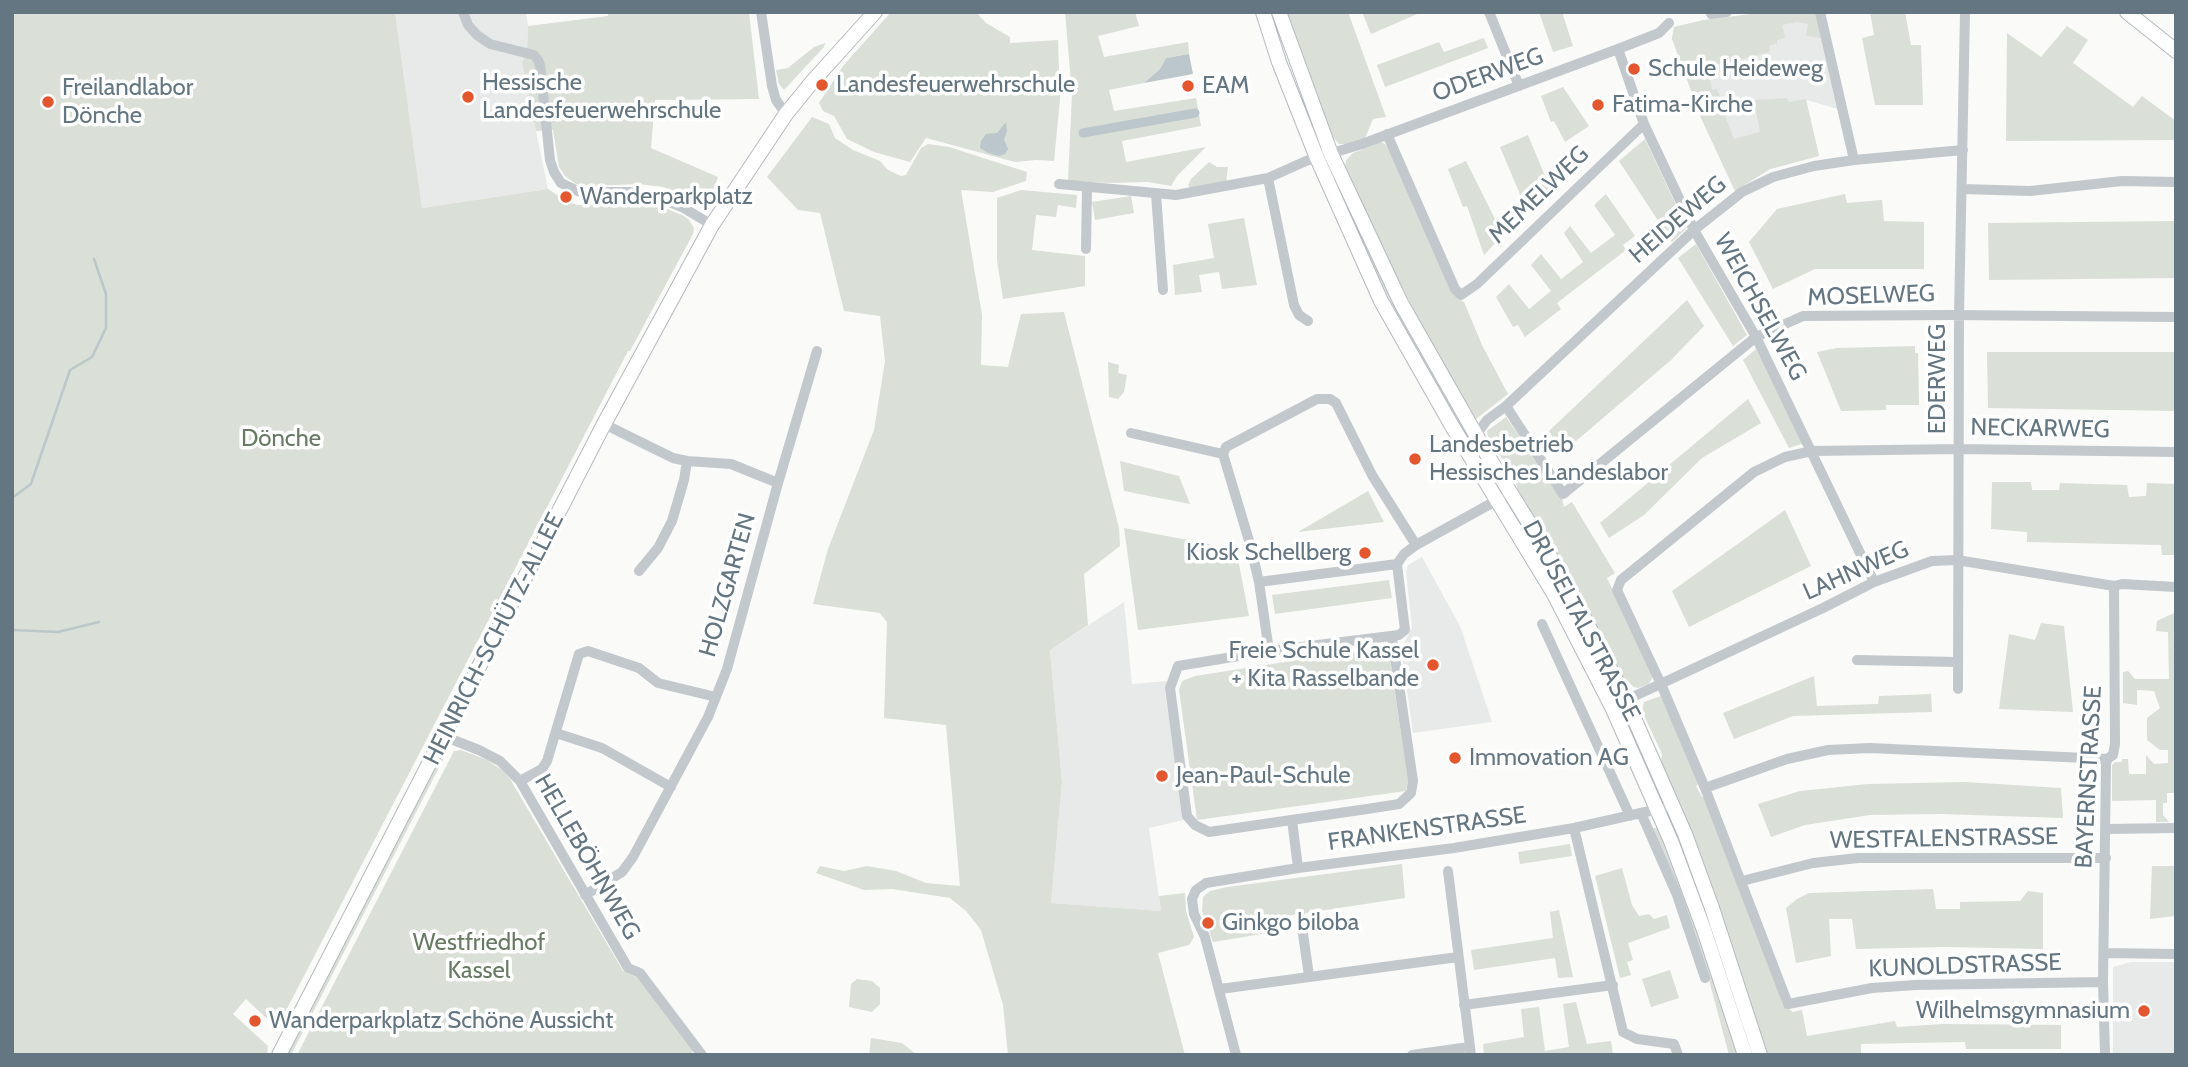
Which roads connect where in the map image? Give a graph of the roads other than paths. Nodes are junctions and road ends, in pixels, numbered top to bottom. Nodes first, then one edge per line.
1 (463, 12) edge
2 (761, 12) edge
3 (875, 12) edge
4 (1263, 12) edge
5 (1279, 12) edge
6 (1489, 12) edge
7 (1727, 12) edge
8 (1820, 12) edge
9 (1965, 12) edge
10 (2127, 12) edge
11 (1711, 14) dead end
12 (1669, 23) dead end
13 (1618, 49) junction
14 (2176, 51) edge
15 (1519, 86) junction
16 (786, 114) junction
17 (1644, 124) junction
18 (1387, 134) junction
19 (1963, 149) junction
20 (1324, 156) junction
21 (1854, 160) junction
22 (1268, 178) junction
23 (2176, 182) edge
24 (1059, 184) dead end
25 (1087, 188) junction
26 (1962, 189) junction
27 (1156, 194) junction
28 (712, 225) junction
29 (1694, 230) junction
30 (1086, 249) dead end
31 (1163, 290) dead end
32 (1959, 315) junction
33 (2176, 317) edge
34 (1308, 321) dead end
35 (1756, 337) junction
36 (817, 351) dead end
37 (1506, 406) junction
38 (604, 424) junction
39 (1131, 432) dead end
40 (1476, 435) junction
41 (1959, 449) junction
42 (1812, 451) junction
43 (2176, 452) edge
44 (1223, 454) junction
45 (687, 461) junction
46 (778, 483) junction
47 (1504, 496) junction
48 (1416, 545) junction
49 (1957, 560) junction
50 (1397, 564) junction
51 (639, 571) dead end
52 (1259, 582) junction
53 (1874, 582) junction
54 (2115, 586) junction
55 (2176, 587) edge
56 (1617, 590) joint
57 (1542, 624) dead end
58 (1392, 636) junction
59 (1269, 651) junction
60 (1857, 660) dead end
61 (1958, 662) junction
62 (1661, 684) junction
63 (1958, 689) dead end
64 (716, 696) junction
65 (1626, 700) junction
66 (1612, 707) junction
67 (556, 733) junction
68 (443, 736) junction
69 (2107, 759) junction
70 (520, 781) junction
71 (671, 787) junction
72 (1705, 788) junction
73 (1673, 804) junction
74 (1658, 809) junction
75 (1642, 813) junction
76 (1630, 816) junction
77 (1292, 820) junction
78 (1574, 828) junction
79 (2176, 828) edge
80 (2106, 829) junction
81 (2106, 858) junction
82 (1298, 868) junction
83 (1448, 871) dead end
84 (1742, 881) junction
85 (586, 895) junction
86 (1300, 913) dead end
87 (2105, 953) junction
88 (2176, 954) edge
89 (1458, 957) junction
90 (1308, 976) junction
91 (1705, 978) dead end
92 (2103, 982) junction
93 (1613, 985) junction
94 (1220, 989) junction
95 (1788, 1004) joint
96 (1464, 1005) junction
97 (1470, 1051) edge
98 (279, 1055) edge
99 (702, 1055) edge
100 (1236, 1055) edge
101 (1412, 1055) edge
102 (1678, 1055) edge
103 (1745, 1055) edge
104 (1760, 1055) edge
105 (2105, 1055) edge

1 - 28 street
2 - 16 street
3 - 16 main road, HEINRICH-SCHÜTZ-ALLEE
4 - 20 main road, DRUSELTALSTRASSE
5 - 20 main road, DRUSELTALSTRASSE
6 - 15 street
7 - 11 street
8 - 21 street
9 - 19 street, EDERWEG
10 - 14 main road
12 - 13 street, ODERWEG
13 - 15 street, ODERWEG
13 - 17 street, WEICHSELWEG
15 - 18 street, ODERWEG
16 - 28 main road, HEINRICH-SCHÜTZ-ALLEE
17 - 18 street, MEMELWEG
17 - 29 street, WEICHSELWEG
18 - 20 street, ODERWEG
19 - 21 street, HEIDEWEG
19 - 26 street, EDERWEG
20 - 22 street, ODERWEG
20 - 40 main road, DRUSELTALSTRASSE
20 - 47 main road, DRUSELTALSTRASSE
21 - 29 street, HEIDEWEG
22 - 27 street, ODERWEG
22 - 34 street
23 - 26 street
24 - 25 street, ODERWEG
25 - 27 street, ODERWEG
25 - 30 street
26 - 32 street, EDERWEG
27 - 31 street
28 - 38 main road, HEINRICH-SCHÜTZ-ALLEE
29 - 35 street, WEICHSELWEG
29 - 37 street, HEIDEWEG
32 - 33 street, MOSELWEG
32 - 35 street, MOSELWEG
32 - 41 street, EDERWEG
35 - 37 street, MOSELWEG
35 - 42 street, WEICHSELWEG
36 - 46 street, HOLZGARTEN
37 - 40 street, HEIDEWEG
38 - 45 street
38 - 68 main road, HEINRICH-SCHÜTZ-ALLEE
39 - 44 street
40 - 47 main road, DRUSELTALSTRASSE
41 - 42 street, NECKARWEG
41 - 43 street, NECKARWEG
41 - 49 street, EDERWEG
42 - 53 street, WEICHSELWEG
42 - 56 street, NECKARWEG
44 - 48 street
44 - 52 street
45 - 46 street
45 - 51 street
46 - 64 street, HOLZGARTEN
47 - 48 street
47 - 65 main road, DRUSELTALSTRASSE
47 - 66 main road, DRUSELTALSTRASSE
48 - 50 street
49 - 53 street, LAHNWEG
49 - 54 street, LAHNWEG
49 - 61 street, EDERWEG
50 - 52 street
50 - 58 street
52 - 59 street
53 - 62 street, LAHNWEG
54 - 55 street, LAHNWEG
54 - 69 street, BAYERNSTRASSE
56 - 62 street, DRUSELTALSTRASSE
57 - 76 street, DRUSELTALSTRASSE
58 - 59 street
58 - 77 street
59 - 77 street
60 - 61 street
61 - 63 street, EDERWEG
62 - 65 street, LAHNWEG
62 - 72 street, DRUSELTALSTRASSE
64 - 67 street
64 - 71 street, HOLZGARTEN
65 - 66 street, LAHNWEG
65 - 73 main road, DRUSELTALSTRASSE
66 - 74 main road, DRUSELTALSTRASSE
67 - 70 street
67 - 71 street
68 - 70 street, HELLEBÖHNWEG
68 - 98 main road, HEINRICH-SCHÜTZ-ALLEE
69 - 72 street
69 - 80 street, BAYERNSTRASSE
70 - 85 street, HELLEBÖHNWEG
71 - 85 street, HOLZGARTEN
72 - 84 street, DRUSELTALSTRASSE
73 - 74 street, FRANKENSTRASSE
73 - 104 main road, DRUSELTALSTRASSE
74 - 75 street, FRANKENSTRASSE
74 - 103 main road, DRUSELTALSTRASSE
75 - 76 street, FRANKENSTRASSE
75 - 91 street
76 - 78 street, FRANKENSTRASSE
77 - 82 street
78 - 82 street, FRANKENSTRASSE
78 - 93 street
79 - 80 street
80 - 81 street, BAYERNSTRASSE
81 - 84 street, WESTFALENSTRASSE
81 - 87 street, BAYERNSTRASSE
82 - 94 street, FRANKENSTRASSE
83 - 89 street
84 - 95 street, DRUSELTALSTRASSE
85 - 99 street, HELLEBÖHNWEG
86 - 90 street
87 - 88 street
87 - 92 street, BAYERNSTRASSE
89 - 90 street
89 - 96 street
90 - 94 street
92 - 95 street, KUNOLDSTRASSE
92 - 105 street, BAYERNSTRASSE
93 - 96 street
93 - 102 street
94 - 100 street
96 - 97 street
97 - 101 street

